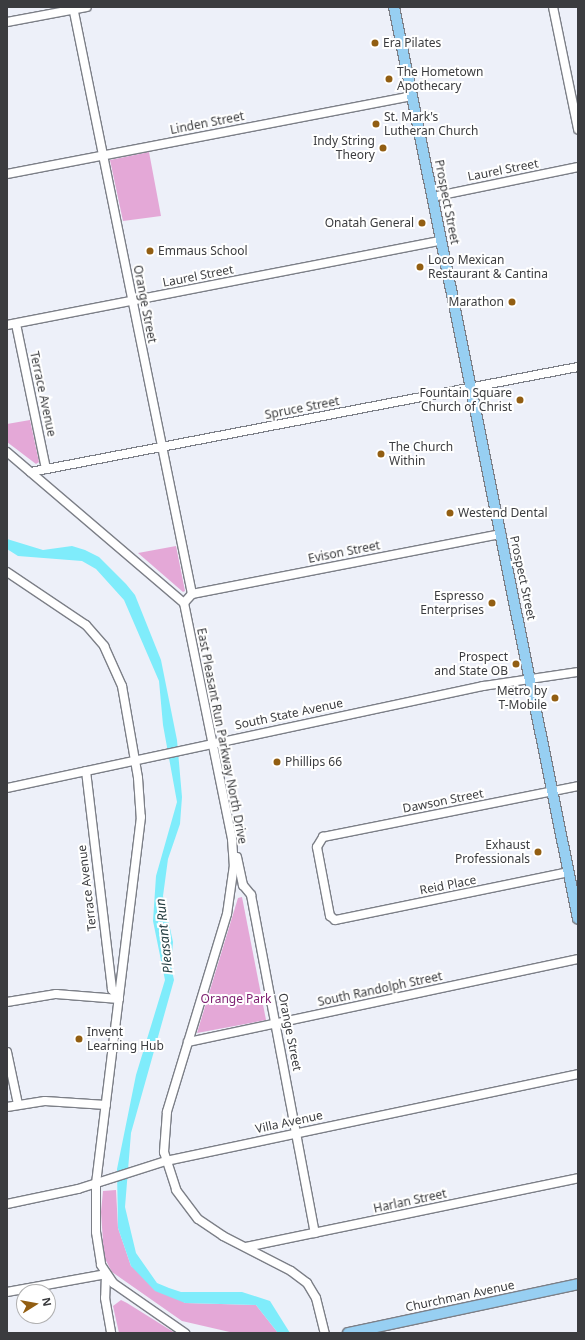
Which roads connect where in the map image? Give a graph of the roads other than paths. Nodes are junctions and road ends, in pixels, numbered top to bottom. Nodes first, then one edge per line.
1 (86, 7) edge
2 (394, 7) edge
3 (553, 7) edge
4 (73, 8) edge
5 (7, 22) edge
6 (412, 96) junction
7 (578, 129) edge
8 (103, 155) junction
9 (578, 167) edge
10 (7, 174) edge
11 (432, 197) junction
12 (441, 241) junction
13 (132, 301) junction
14 (16, 324) junction
15 (7, 326) edge
16 (578, 367) edge
17 (471, 387) junction
18 (162, 447) junction
19 (7, 452) edge
20 (46, 469) junction
21 (31, 472) junction
22 (501, 534) junction
23 (7, 572) edge
24 (192, 594) junction
25 (184, 602) junction
26 (578, 672) edge
27 (530, 679) junction
28 (212, 742) junction
29 (135, 760) junction
30 (86, 771) junction
31 (578, 786) edge
32 (7, 788) edge
33 (553, 791) junction
34 (232, 839) junction
35 (569, 872) junction
36 (577, 901) edge
37 (332, 918) joint
38 (578, 919) edge
39 (578, 959) edge
40 (119, 999) junction
41 (7, 1002) edge
42 (276, 1023) junction
43 (188, 1042) junction
44 (7, 1052) edge
45 (578, 1074) edge
46 (18, 1104) junction
47 (106, 1105) junction
48 (7, 1107) edge
49 (296, 1133) junction
50 (166, 1161) junction
51 (578, 1178) edge
52 (96, 1184) junction
53 (7, 1204) edge
54 (315, 1233) junction
55 (246, 1248) junction
56 (106, 1274) junction
57 (578, 1284) edge
58 (7, 1292) edge
59 (111, 1333) edge
60 (185, 1333) edge
61 (325, 1333) edge
62 (348, 1333) edge

1 - 4 street
2 - 6 main road, Prospect Street
3 - 7 street
4 - 5 street
4 - 8 street, Orange Street
6 - 8 street, Linden Street
6 - 11 main road, Prospect Street
8 - 10 street, Linden Street
8 - 13 street, Orange Street
9 - 11 street, Laurel Street
11 - 12 main road, Prospect Street
12 - 13 street, Laurel Street
12 - 17 main road, Prospect Street
13 - 14 street, Laurel Street
13 - 18 street, Orange Street
14 - 15 street, Laurel Street
14 - 20 street, Terrace Avenue
16 - 17 street, Spruce Street
17 - 18 street, Spruce Street
17 - 22 main road, Prospect Street
18 - 20 street, Spruce Street
18 - 24 street, Orange Street
19 - 21 street
20 - 21 street, Spruce Street
21 - 25 street
22 - 24 street, Evison Street
22 - 27 main road, Prospect Street
23 - 29 street
24 - 25 street
25 - 28 street, East Pleasant Run Parkway North Drive
26 - 27 street, South State Avenue
27 - 28 street, South State Avenue
27 - 33 main road, Prospect Street
28 - 29 street, South State Avenue
28 - 34 street, East Pleasant Run Parkway North Drive
29 - 30 street, South State Avenue
29 - 40 street
30 - 32 street, South State Avenue
30 - 40 street, Terrace Avenue
31 - 33 street, Dawson Street
33 - 35 main road, Prospect Street
33 - 37 street, Dawson Street
34 - 42 street, Orange Street
34 - 43 street, East Pleasant Run Parkway North Drive
35 - 36 main road, Prospect Street
35 - 37 street, Reid Place
36 - 38 main road, Prospect Street
39 - 42 street, South Randolph Street
40 - 41 street
40 - 47 street
42 - 43 street, South Randolph Street
42 - 49 street, Orange Street
43 - 50 street, East Pleasant Run Parkway North Drive
44 - 46 street
45 - 49 street, Villa Avenue
46 - 47 street
46 - 48 street
47 - 52 street
49 - 50 street, Villa Avenue
49 - 54 street, Orange Street
50 - 52 street, Villa Avenue
50 - 55 street, East Pleasant Run Parkway North Drive
51 - 54 street, Harlan Street
52 - 53 street, Villa Avenue
52 - 56 street
54 - 55 street, Harlan Street
55 - 61 street, East Pleasant Run Parkway North Drive
56 - 58 street
56 - 59 street
56 - 60 street
57 - 62 main road, Churchman Avenue

